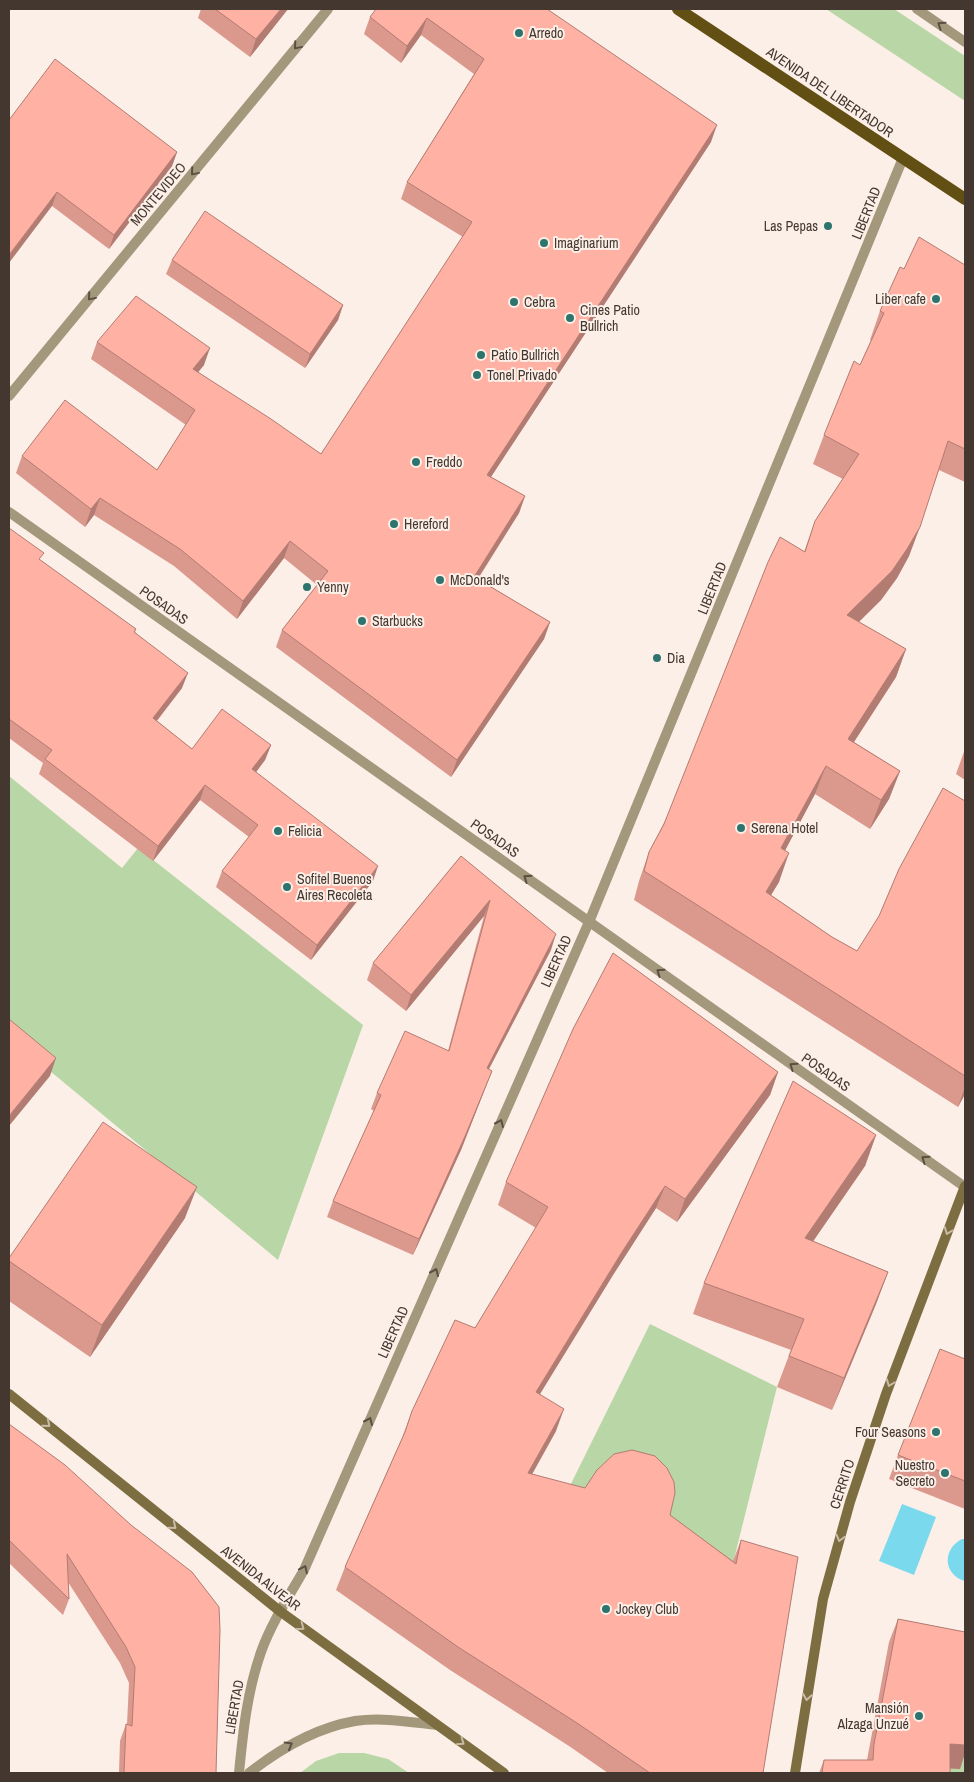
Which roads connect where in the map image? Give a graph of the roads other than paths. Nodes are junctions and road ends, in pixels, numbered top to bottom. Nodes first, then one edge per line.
1 (328, 9) edge
2 (678, 9) edge
3 (917, 9) edge
4 (965, 42) edge
5 (904, 158) junction
6 (965, 199) edge
7 (9, 396) edge
8 (9, 512) edge
9 (589, 922) junction
10 (965, 1187) edge
11 (9, 1394) edge
12 (281, 1612) junction
13 (436, 1725) junction
14 (239, 1773) edge
15 (249, 1773) edge
16 (504, 1773) edge
17 (795, 1773) edge

1 -> 7 street, MONTEVIDEO
2 - 5 main road, AVENIDA DEL LIBERTADOR
4 -> 3 street
5 - 6 main road, AVENIDA DEL LIBERTADOR
5 - 9 street, LIBERTAD
9 -> 8 street, POSADAS
10 -> 9 street, POSADAS
12 -> 9 street, LIBERTAD
10 -> 17 street, CERRITO
11 -> 12 street, AVENIDA ALVEAR
12 -> 13 street, AVENIDA ALVEAR
12 - 14 street, LIBERTAD
15 -> 13 street
13 -> 16 street, AVENIDA ALVEAR

